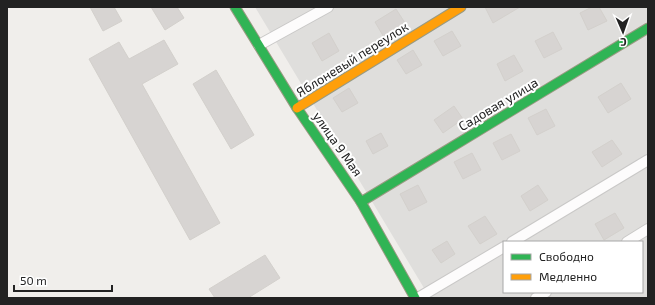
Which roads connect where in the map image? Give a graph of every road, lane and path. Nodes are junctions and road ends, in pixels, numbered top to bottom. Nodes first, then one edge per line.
1 (235, 7) edge
2 (328, 7) edge
3 (461, 7) edge
4 (648, 28) edge
5 (259, 45) junction
6 (297, 108) junction
7 (648, 160) edge
8 (361, 202) junction
9 (648, 229) edge
10 (514, 241) edge
11 (629, 241) edge
12 (503, 248) edge
13 (417, 298) edge

1 - 5 street, улица 9 Мая
2 - 5 street
3 - 6 street, Яблоневый переулок
4 - 8 street, Садовая улица
5 - 6 street, улица 9 Мая
6 - 8 street, улица 9 Мая
7 - 10 street
8 - 13 street, улица 9 Мая
9 - 11 street
12 - 13 street

